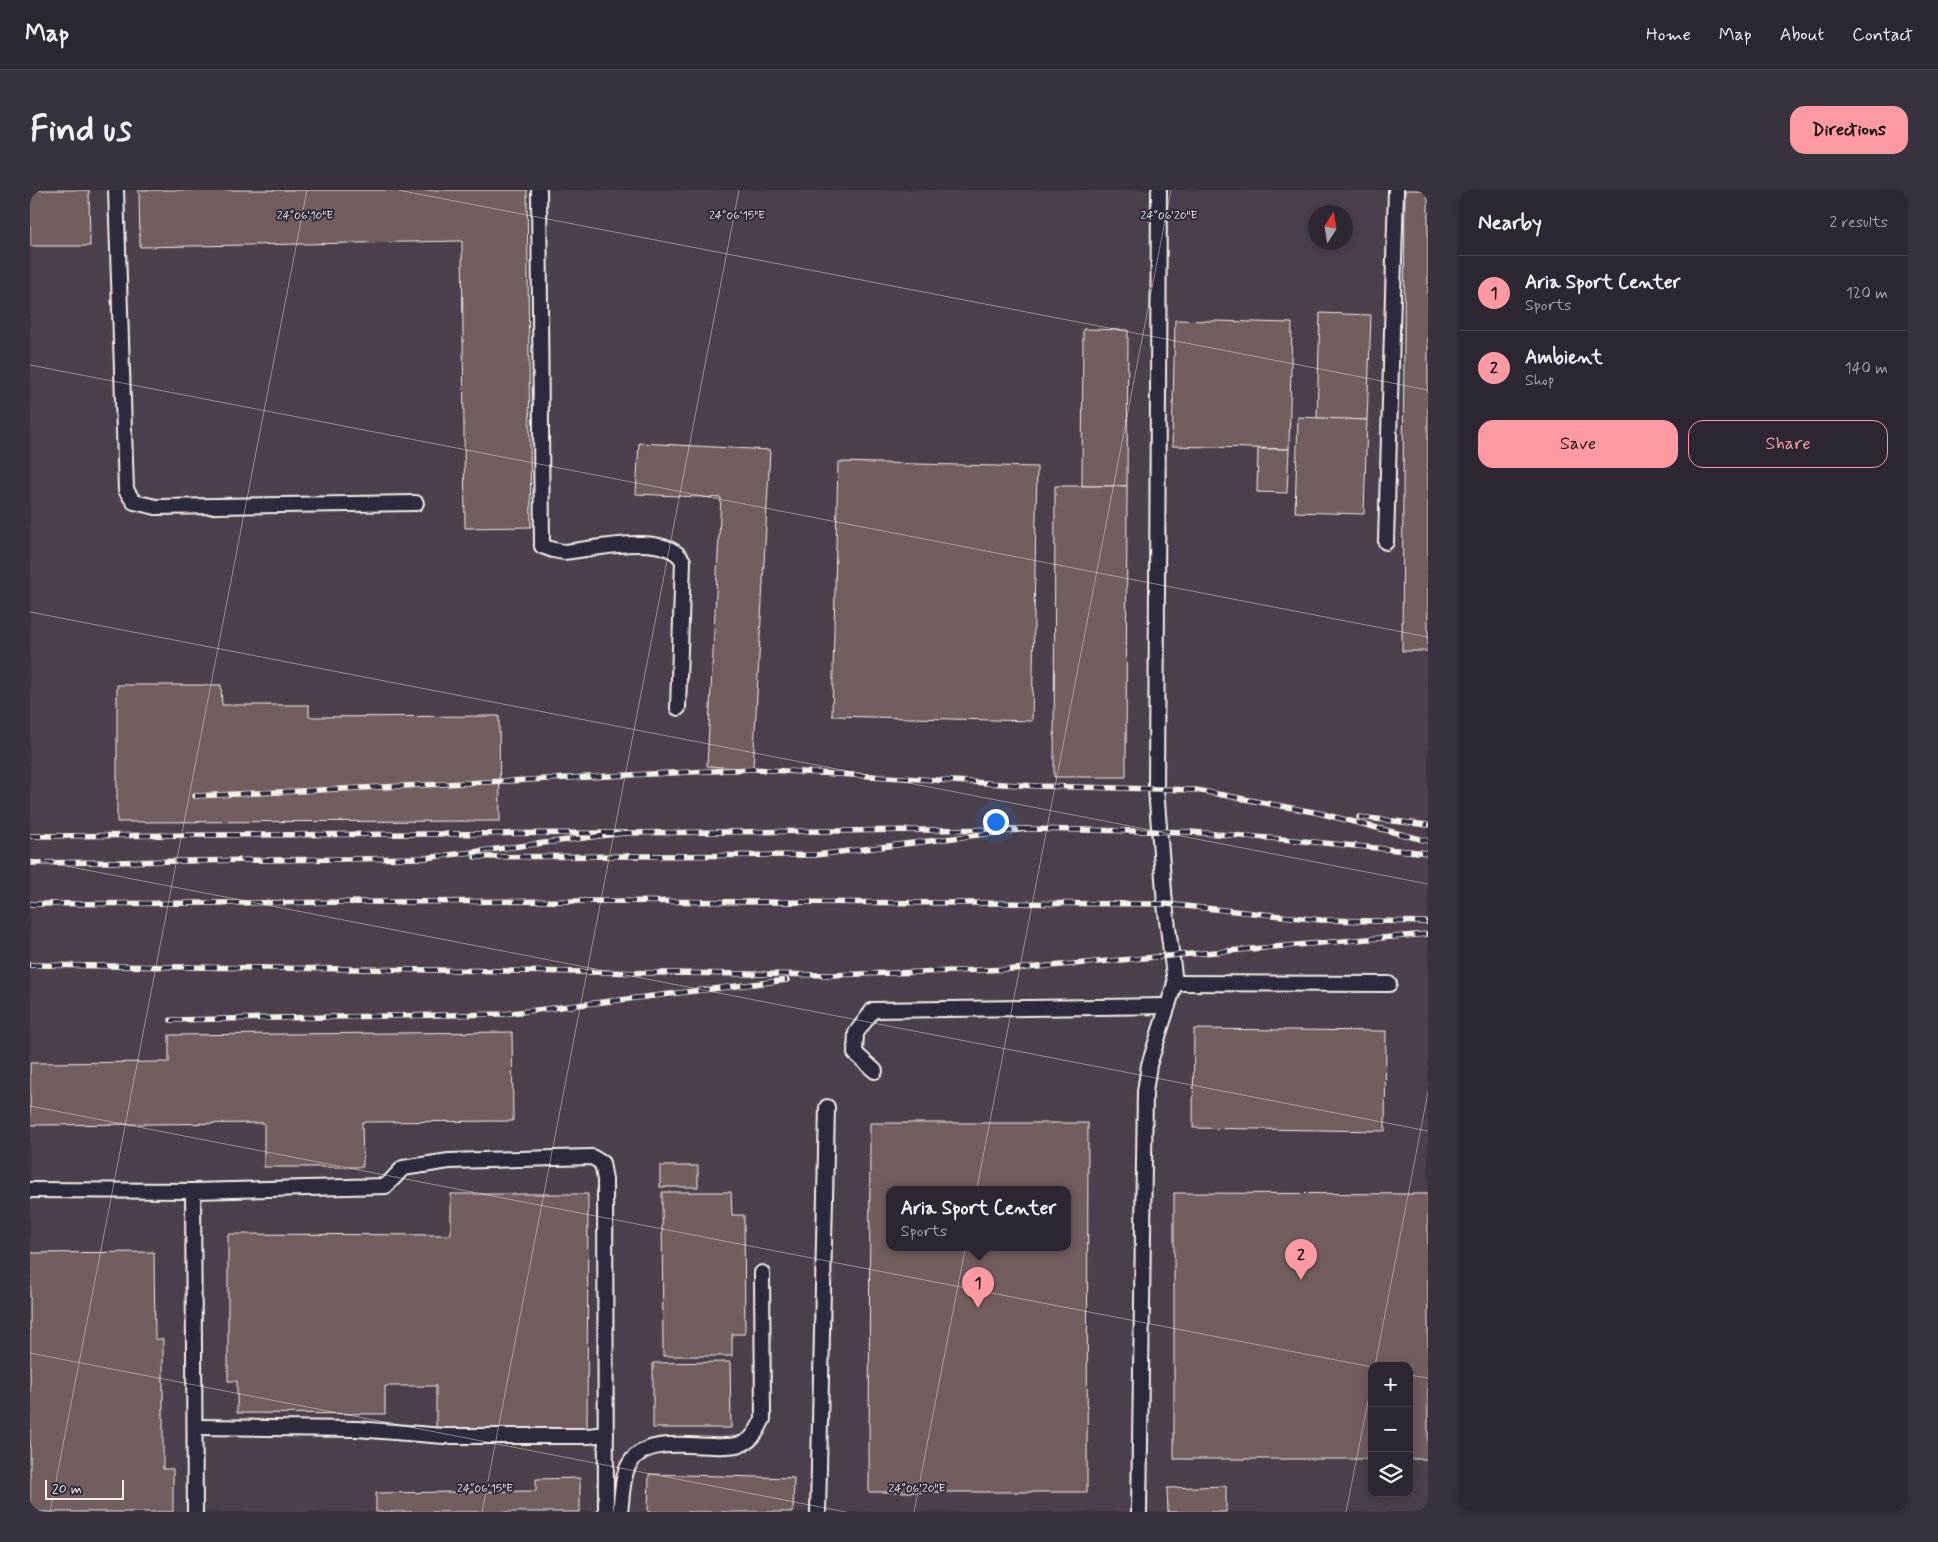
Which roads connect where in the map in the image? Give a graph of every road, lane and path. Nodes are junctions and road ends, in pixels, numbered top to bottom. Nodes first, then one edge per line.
1 (116, 190) edge
2 (539, 190) edge
3 (1159, 190) edge
4 (1396, 190) edge
5 (416, 503) dead end
6 (1386, 542) dead end
7 (678, 708) dead end
8 (1175, 984) junction
9 (1389, 984) dead end
10 (1168, 1006) junction
11 (875, 1071) dead end
12 (827, 1107) dead end
13 (30, 1190) edge
14 (193, 1190) junction
15 (762, 1273) dead end
16 (194, 1427) junction
17 (606, 1434) junction
18 (195, 1512) edge
19 (606, 1512) edge
20 (620, 1512) edge
21 (818, 1512) edge
22 (1139, 1512) edge

1 - 5 lane
2 - 7 lane
3 - 8 lane
4 - 6 lane
8 - 9 lane
8 - 10 lane
10 - 11 lane
10 - 22 lane
12 - 21 lane
13 - 14 lane
14 - 16 lane
14 - 17 lane
15 - 20 lane
16 - 17 lane
16 - 18 lane
17 - 19 lane

